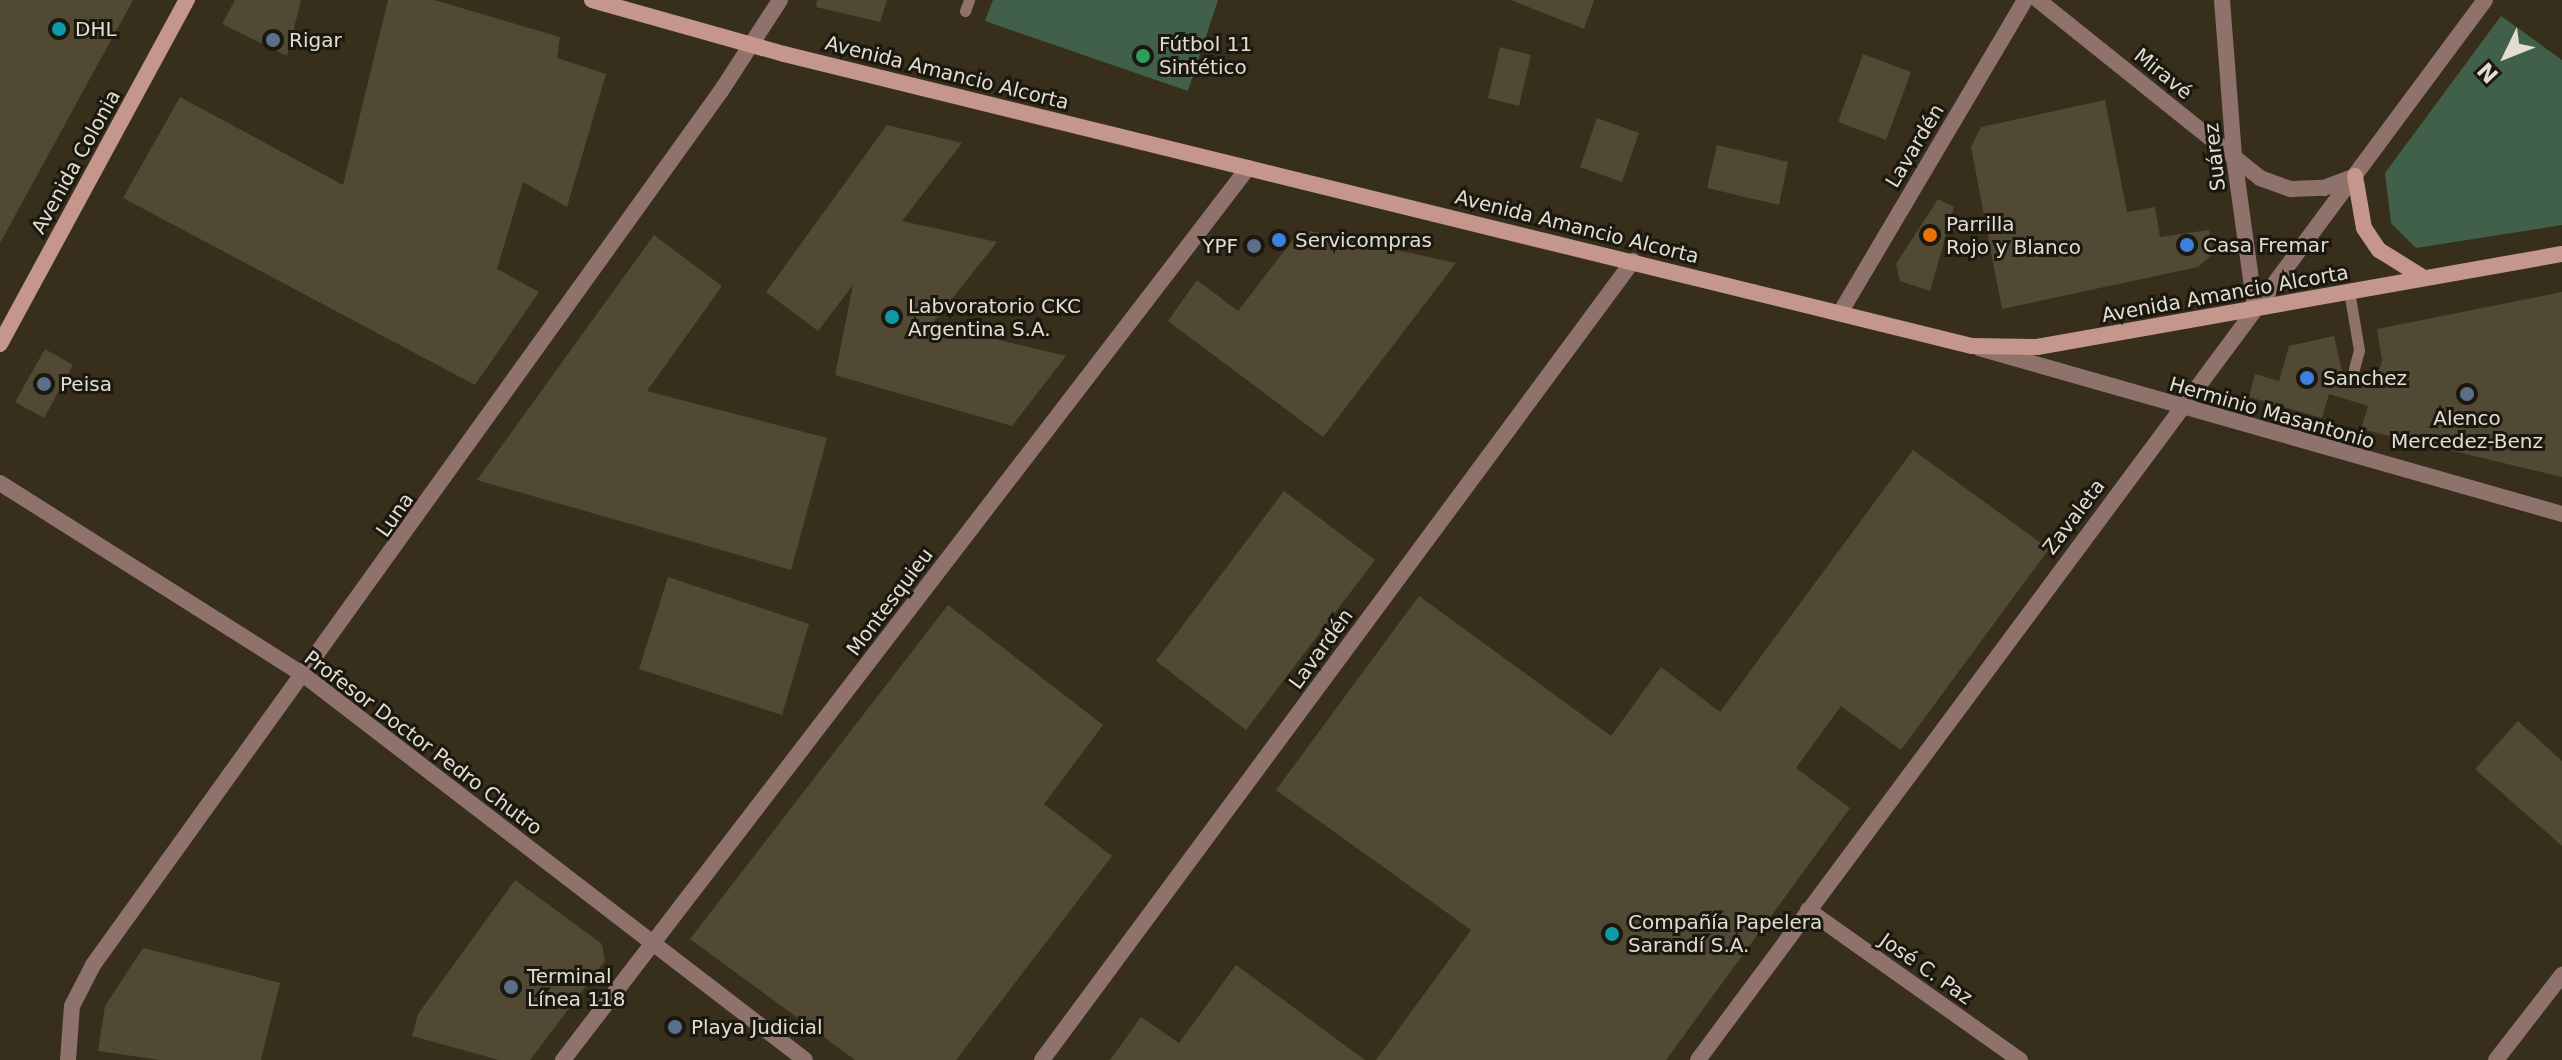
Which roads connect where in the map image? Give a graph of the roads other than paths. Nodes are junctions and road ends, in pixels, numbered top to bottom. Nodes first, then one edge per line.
1 (187, 0) edge
2 (592, 0) edge
3 (780, 0) edge
4 (2025, 0) edge
5 (2038, 0) edge
6 (2222, 0) edge
7 (2485, 0) edge
8 (752, 46) junction
9 (2234, 157) junction
10 (1248, 168) junction
11 (2355, 176) junction
12 (2562, 254) edge
13 (1633, 261) junction
14 (2424, 278) junction
15 (2349, 291) junction
16 (2255, 309) junction
17 (1840, 313) junction
18 (0, 344) edge
19 (1972, 346) junction
20 (2354, 369) dead end
21 (2179, 409) junction
22 (0, 483) edge
23 (2562, 514) edge
24 (305, 676) junction
25 (1808, 910) junction
26 (654, 945) junction
27 (2562, 975) edge
28 (68, 1060) edge
29 (563, 1060) edge
30 (805, 1060) edge
31 (1042, 1060) edge
32 (1698, 1060) edge
33 (2020, 1060) edge
34 (2496, 1060) edge

1 - 18 main road, Avenida Colonia
2 - 8 main road, Avenida Amancio Alcorta
3 - 8 street, Luna
4 - 17 street, Lavardén
5 - 9 street, Miravé
6 - 9 street, Suárez
7 - 11 street, Zavaleta
8 - 10 main road, Avenida Amancio Alcorta
8 - 24 street, Luna
9 - 11 street, Miravé
9 - 16 street, Suárez
10 - 13 main road, Avenida Amancio Alcorta
10 - 26 street, Montesquieu
11 - 14 main road
11 - 16 street, Zavaleta
12 - 14 main road, Avenida Amancio Alcorta
13 - 17 main road, Avenida Amancio Alcorta
13 - 31 street, Lavardén
14 - 15 main road, Avenida Amancio Alcorta
15 - 16 main road, Avenida Amancio Alcorta
15 - 20 lane
16 - 19 main road, Avenida Amancio Alcorta
16 - 21 street, Zavaleta
17 - 19 main road, Avenida Amancio Alcorta
19 - 21 street, Herminio Masantonio
21 - 23 street, Herminio Masantonio
21 - 25 street, Zavaleta
22 - 24 street, Profesor Doctor Pedro Chutro
24 - 26 street, Profesor Doctor Pedro Chutro
24 - 28 street, Luna
25 - 32 street, Zavaleta
25 - 33 street, José C. Paz
26 - 29 street, Montesquieu
26 - 30 street, Profesor Doctor Pedro Chutro
27 - 34 street

